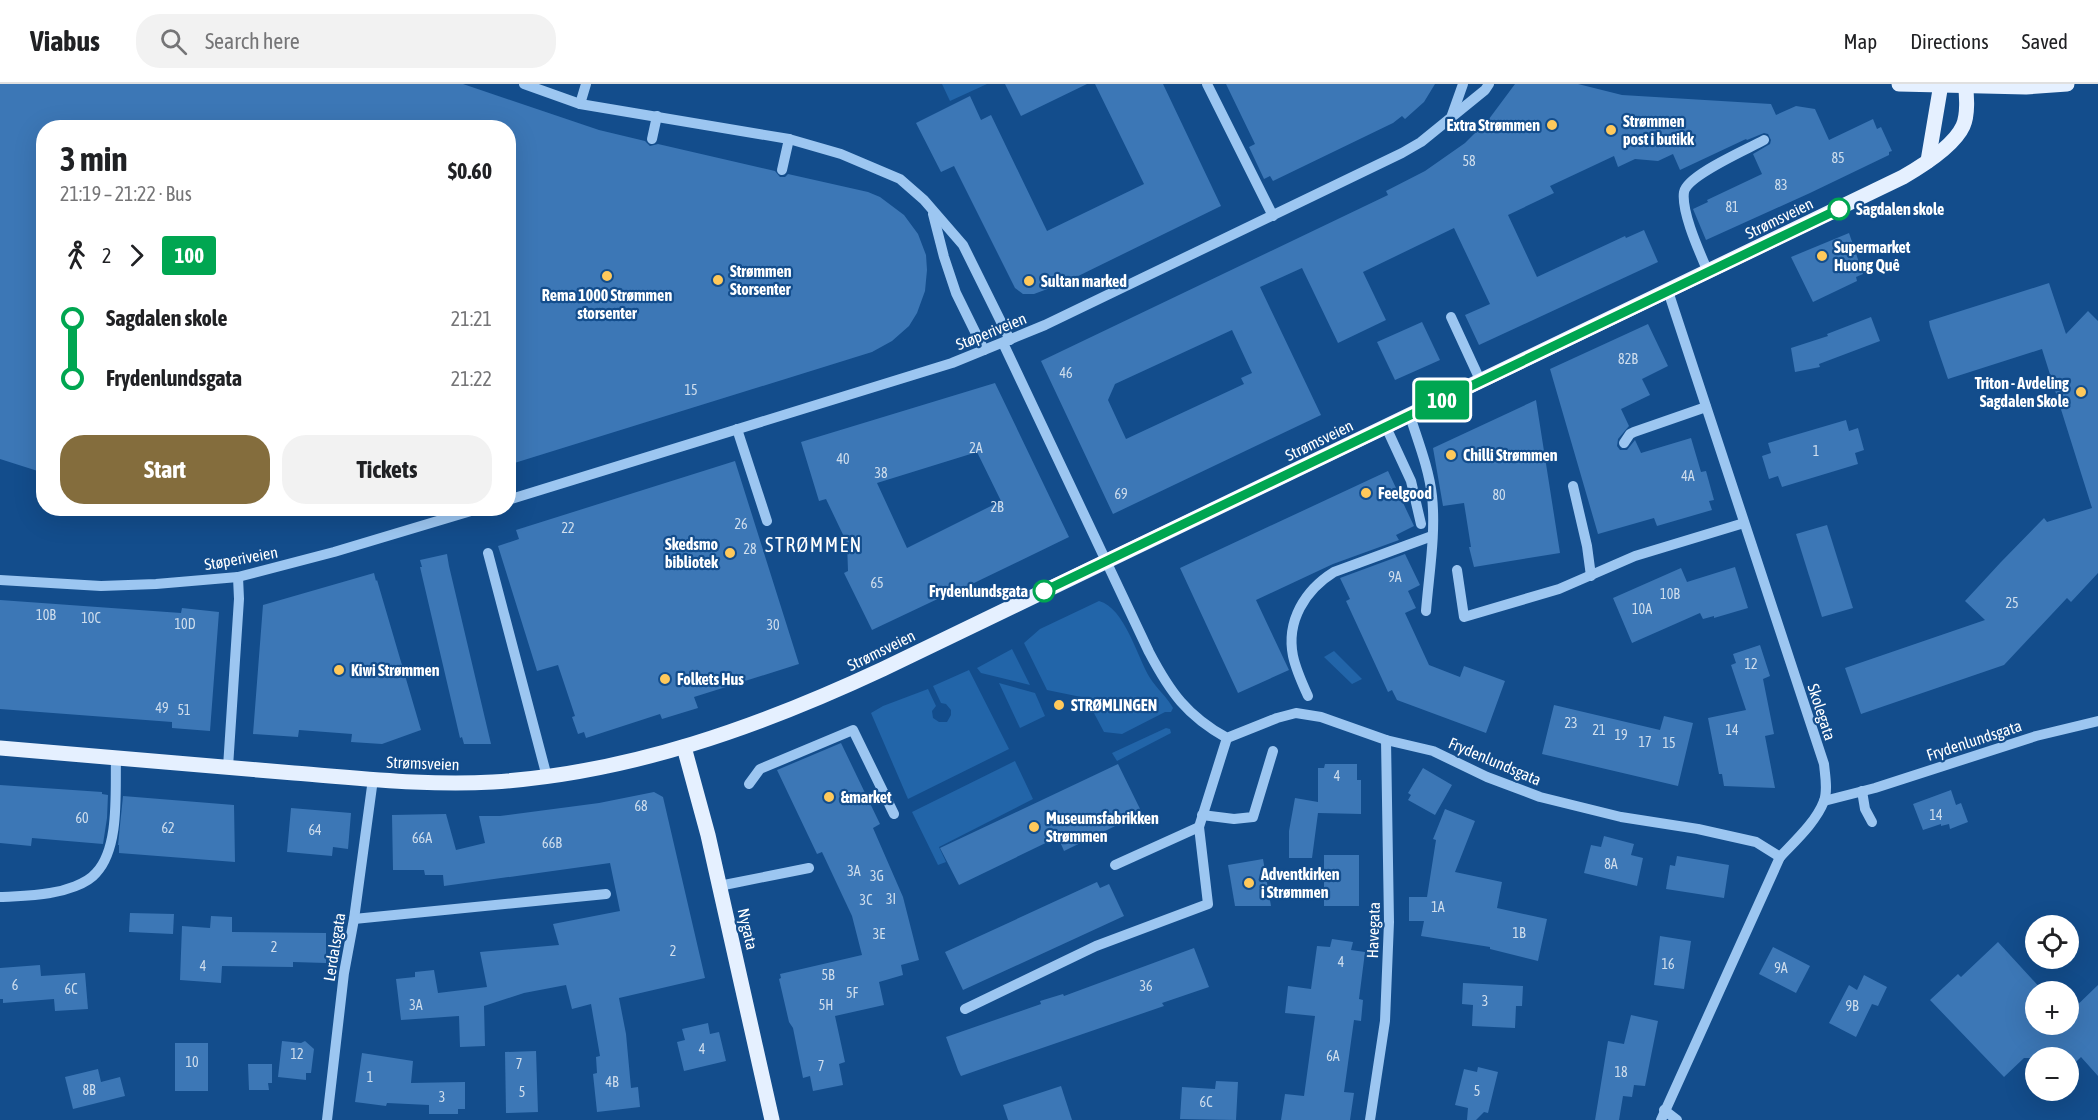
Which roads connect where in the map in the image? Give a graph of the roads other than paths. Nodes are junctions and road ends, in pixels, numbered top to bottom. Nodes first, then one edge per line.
1 (524, 84) edge
2 (585, 84) edge
3 (1207, 84) edge
4 (1463, 84) edge
5 (1490, 84) edge
6 (1899, 84) edge
7 (2067, 84) edge
8 (1941, 85) edge
9 (1966, 85) edge
10 (580, 104) junction
11 (657, 116) junction
12 (1452, 116) junction
13 (652, 139) dead end
14 (789, 139) junction
15 (1764, 140) dead end
16 (1928, 161) junction
17 (782, 170) dead end
18 (932, 211) junction
19 (1273, 216) junction
20 (1708, 272) junction
21 (1668, 291) junction
22 (1451, 317) dead end
23 (1006, 342) junction
24 (984, 350) junction
25 (1481, 382) junction
26 (1706, 407) junction
27 (1410, 416) junction
28 (1386, 427) junction
29 (737, 429) junction
30 (1624, 443) dead end
31 (1573, 486) dead end
32 (516, 498) edge
33 (454, 516) edge
34 (767, 521) dead end
35 (1421, 524) dead end
36 (1744, 524) junction
37 (1432, 536) junction
38 (488, 553) dead end
39 (1106, 562) junction
40 (1457, 570) dead end
41 (1591, 576) junction
42 (238, 577) junction
43 (0, 580) edge
44 (1426, 611) dead end
45 (1308, 696) dead end
46 (2098, 721) edge
47 (1227, 738) junction
48 (1386, 740) junction
49 (684, 747) junction
50 (0, 748) edge
51 (1273, 751) dead end
52 (116, 758) junction
53 (228, 767) junction
54 (547, 777) junction
55 (373, 779) junction
56 (749, 784) dead end
57 (1862, 791) junction
58 (1824, 801) junction
59 (894, 814) dead end
60 (1202, 815) junction
61 (1872, 822) dead end
62 (1199, 827) junction
63 (1780, 857) junction
64 (1115, 865) dead end
65 (809, 868) dead end
66 (719, 886) junction
67 (606, 894) dead end
68 (0, 897) edge
69 (354, 919) junction
70 (964, 1009) dead end
71 (1663, 1115) edge
72 (327, 1120) edge
73 (772, 1120) edge
74 (1370, 1120) edge
75 (1677, 1120) edge

1 - 10 street
2 - 10 street
3 - 19 street
4 - 12 street
5 - 12 street, Støperiveien
6 - 8 main road
7 - 9 main road
8 - 9 main road
8 - 16 main road
9 - 16 main road, Strømsveien
10 - 11 street
11 - 13 street
11 - 14 street
12 - 19 street, Støperiveien
14 - 17 street
14 - 18 street
15 - 20 street
16 - 20 main road, Strømsveien
18 - 23 street
18 - 24 street
19 - 23 street, Støperiveien
20 - 21 main road, Strømsveien
21 - 25 main road, Strømsveien
21 - 26 street, Skolegata
22 - 25 street
23 - 24 street, Støperiveien
23 - 39 street
24 - 29 street, Støperiveien
25 - 27 main road, Strømsveien
26 - 30 street
26 - 36 street, Skolegata
27 - 28 main road, Strømsveien
27 - 37 street
28 - 35 street
28 - 39 main road, Strømsveien
29 - 32 street, Støperiveien
29 - 34 street
31 - 41 street
33 - 42 street, Støperiveien
36 - 41 street
36 - 58 street, Skolegata
37 - 44 street
37 - 45 street
38 - 54 street
39 - 47 street
39 - 49 main road, Strømsveien
40 - 41 street
42 - 43 street, Støperiveien
42 - 53 street
46 - 57 street, Frydenlundsgata
47 - 48 street, Frydenlundsgata
47 - 60 street
48 - 63 street, Frydenlundsgata
48 - 74 street, Havegata
49 - 54 main road, Strømsveien
49 - 66 main road, Nygata
50 - 52 main road, Strømsveien
51 - 60 street
52 - 53 main road, Strømsveien
52 - 68 street
53 - 55 main road, Strømsveien
54 - 55 main road, Strømsveien
55 - 69 street, Lerdalsgata
56 - 59 street
57 - 58 street, Frydenlundsgata
57 - 61 street
58 - 63 street
60 - 62 street
62 - 64 street
62 - 70 street
63 - 71 street
65 - 66 street
66 - 73 main road, Nygata
67 - 69 street
69 - 72 street, Lerdalsgata
71 - 75 street

